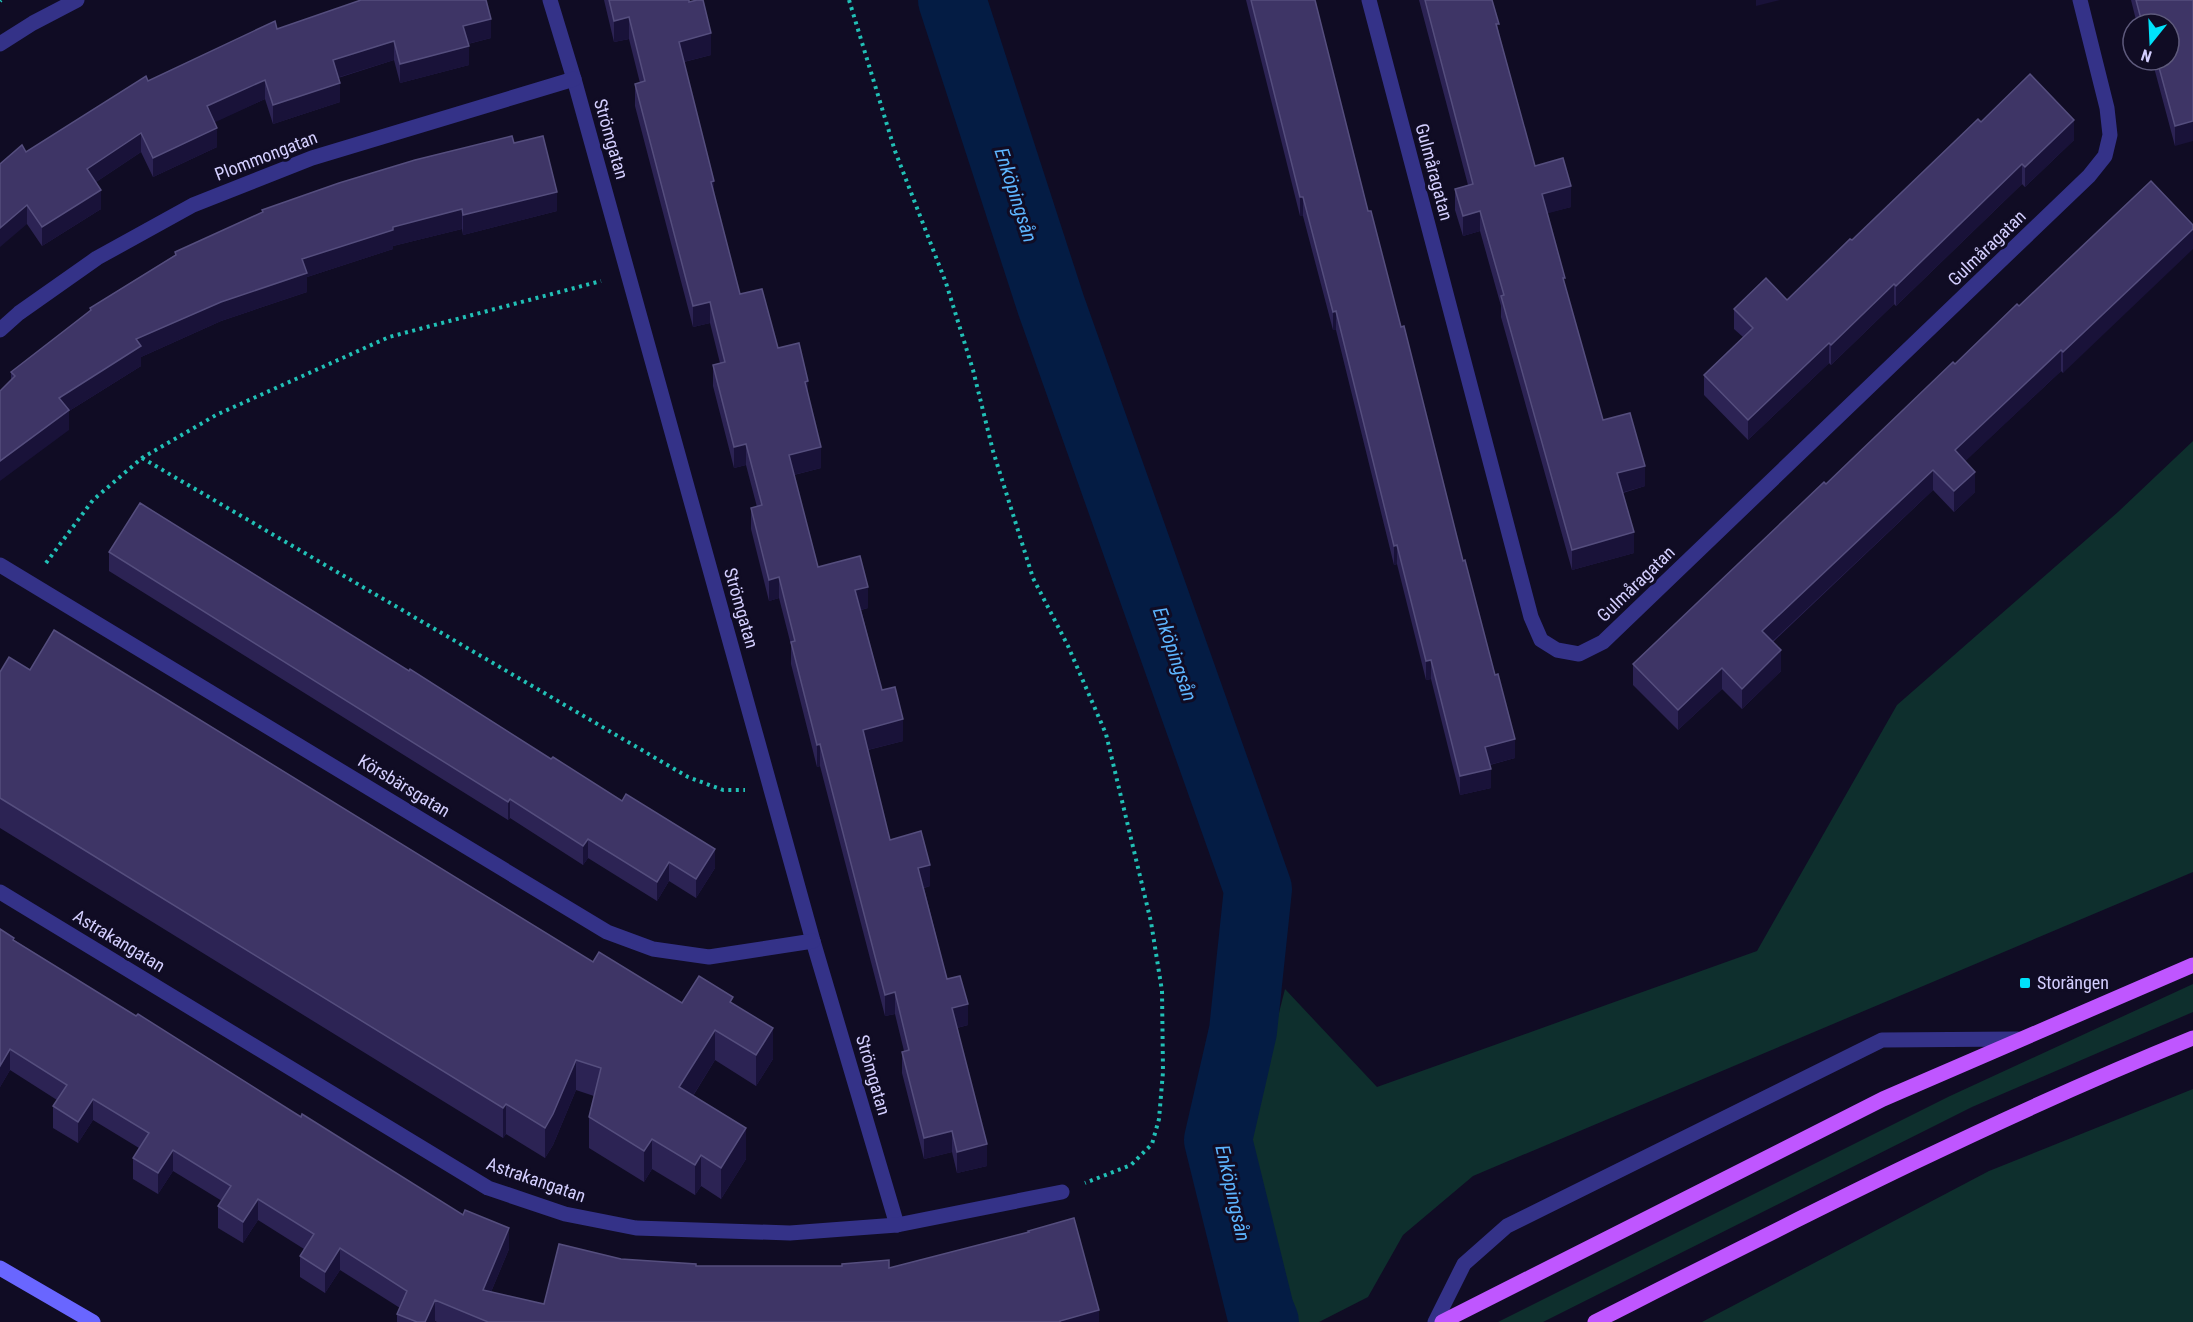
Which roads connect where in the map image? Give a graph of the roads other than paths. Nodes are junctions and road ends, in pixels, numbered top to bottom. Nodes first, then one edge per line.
1 (77, 0) edge
2 (550, 0) edge
3 (1369, 0) edge
4 (2080, 0) edge
5 (0, 44) edge
6 (574, 79) junction
7 (0, 330) edge
8 (0, 565) edge
9 (0, 892) edge
10 (813, 941) junction
11 (2193, 965) edge
12 (2193, 1038) edge
13 (2018, 1040) junction
14 (1062, 1192) road end
15 (897, 1225) junction
16 (0, 1268) edge
17 (93, 1322) edge
18 (1435, 1322) edge
19 (1442, 1322) edge
20 (1595, 1322) edge

1 - 5 street
2 - 6 street, Strömgatan
3 - 4 street, Gulmåragatan
6 - 7 street, Plommongatan
6 - 10 street, Strömgatan
8 - 10 street, Körsbärsgatan
9 - 15 street, Astrakangatan
10 - 15 street, Strömgatan
11 - 13 main road
12 - 20 main road
13 - 18 street
13 - 19 main road
14 - 15 street, Astrakangatan
16 - 17 main road

